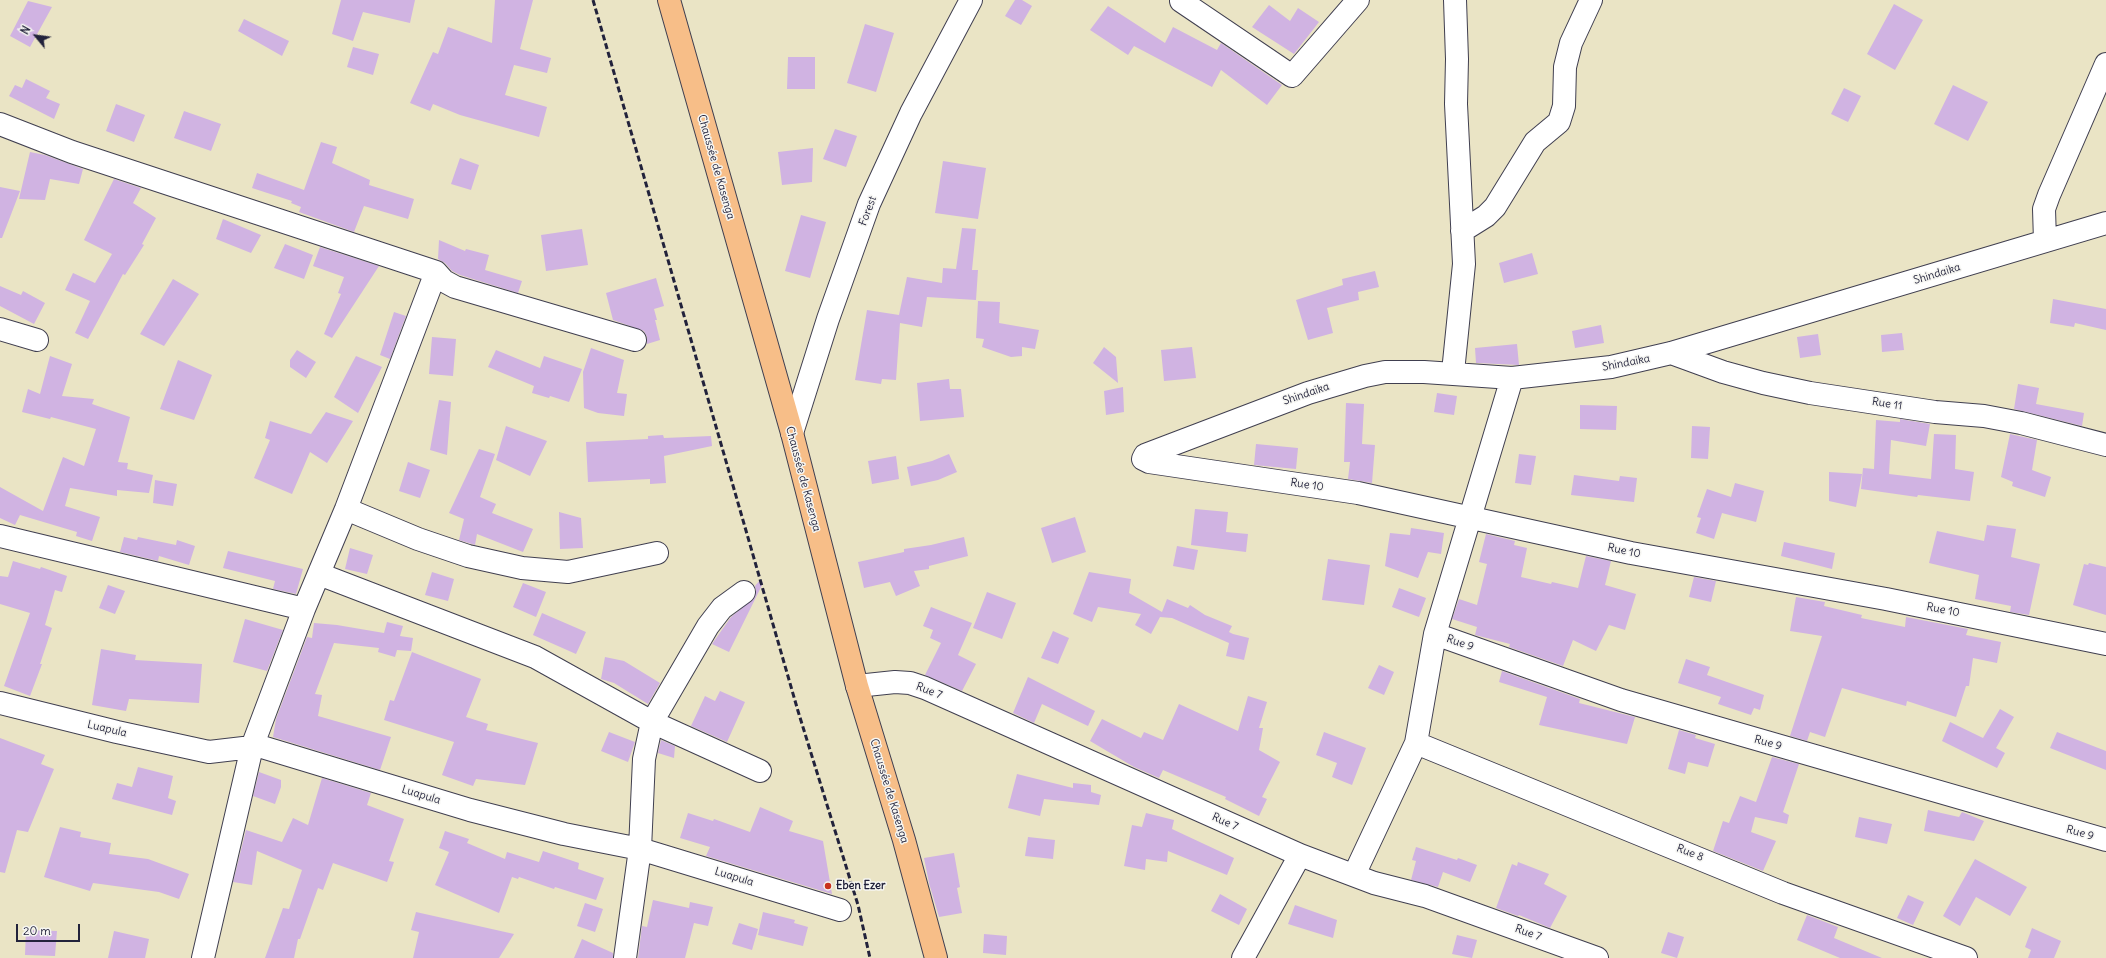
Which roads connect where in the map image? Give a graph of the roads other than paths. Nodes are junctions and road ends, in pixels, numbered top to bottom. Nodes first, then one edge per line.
1 (669, 0) edge
2 (971, 0) edge
3 (1181, 0) edge
4 (1358, 0) edge
5 (1455, 0) edge
6 (1591, 0) edge
7 (2106, 64) edge
8 (0, 124) edge
9 (2106, 223) edge
10 (1462, 231) junction
11 (2045, 241) junction
12 (436, 272) junction
13 (0, 329) edge
14 (37, 340) dead end
15 (635, 340) dead end
16 (1672, 353) junction
17 (1453, 372) junction
18 (1512, 378) junction
19 (792, 434) junction
20 (2106, 445) edge
21 (1143, 459) joint
22 (346, 509) junction
23 (1468, 516) junction
24 (0, 536) edge
25 (657, 553) dead end
26 (319, 574) junction
27 (744, 592) dead end
28 (304, 609) junction
29 (1435, 634) junction
30 (2106, 644) edge
31 (857, 686) junction
32 (0, 702) edge
33 (652, 722) junction
34 (1416, 743) junction
35 (252, 746) junction
36 (760, 771) dead end
37 (2106, 840) edge
38 (640, 848) junction
39 (1300, 855) junction
40 (1354, 876) junction
41 (840, 910) dead end
42 (203, 958) edge
43 (625, 958) edge
44 (936, 958) edge
45 (1243, 958) edge
46 (1597, 958) edge
47 (1966, 958) edge

1 - 19 main road, Chaussée de Kasenga
2 - 19 street, Forest
3 - 4 street
5 - 10 street
6 - 10 street
7 - 11 street
8 - 12 street
9 - 11 street, Shindaika
10 - 17 street
11 - 16 street, Shindaika
12 - 15 street
12 - 22 street
13 - 14 street
16 - 18 street, Shindaika
16 - 20 street, Rue 11
17 - 18 street, Shindaika
17 - 21 street, Shindaika
18 - 23 street
19 - 31 main road, Chaussée de Kasenga
21 - 23 street, Rue 10
22 - 25 street
22 - 26 street
23 - 29 street
23 - 30 street, Rue 10
24 - 28 street
26 - 28 street
26 - 33 street
27 - 33 street
28 - 35 street
29 - 34 street
29 - 37 street, Rue 9
31 - 39 street, Rue 7
31 - 44 main road, Chaussée de Kasenga
32 - 35 street, Luapula
33 - 36 street
33 - 38 street
34 - 40 street
34 - 47 street, Rue 8
35 - 38 street, Luapula
35 - 42 street
38 - 41 street, Luapula
38 - 43 street
39 - 40 street, Rue 7
39 - 45 street
40 - 46 street, Rue 7

